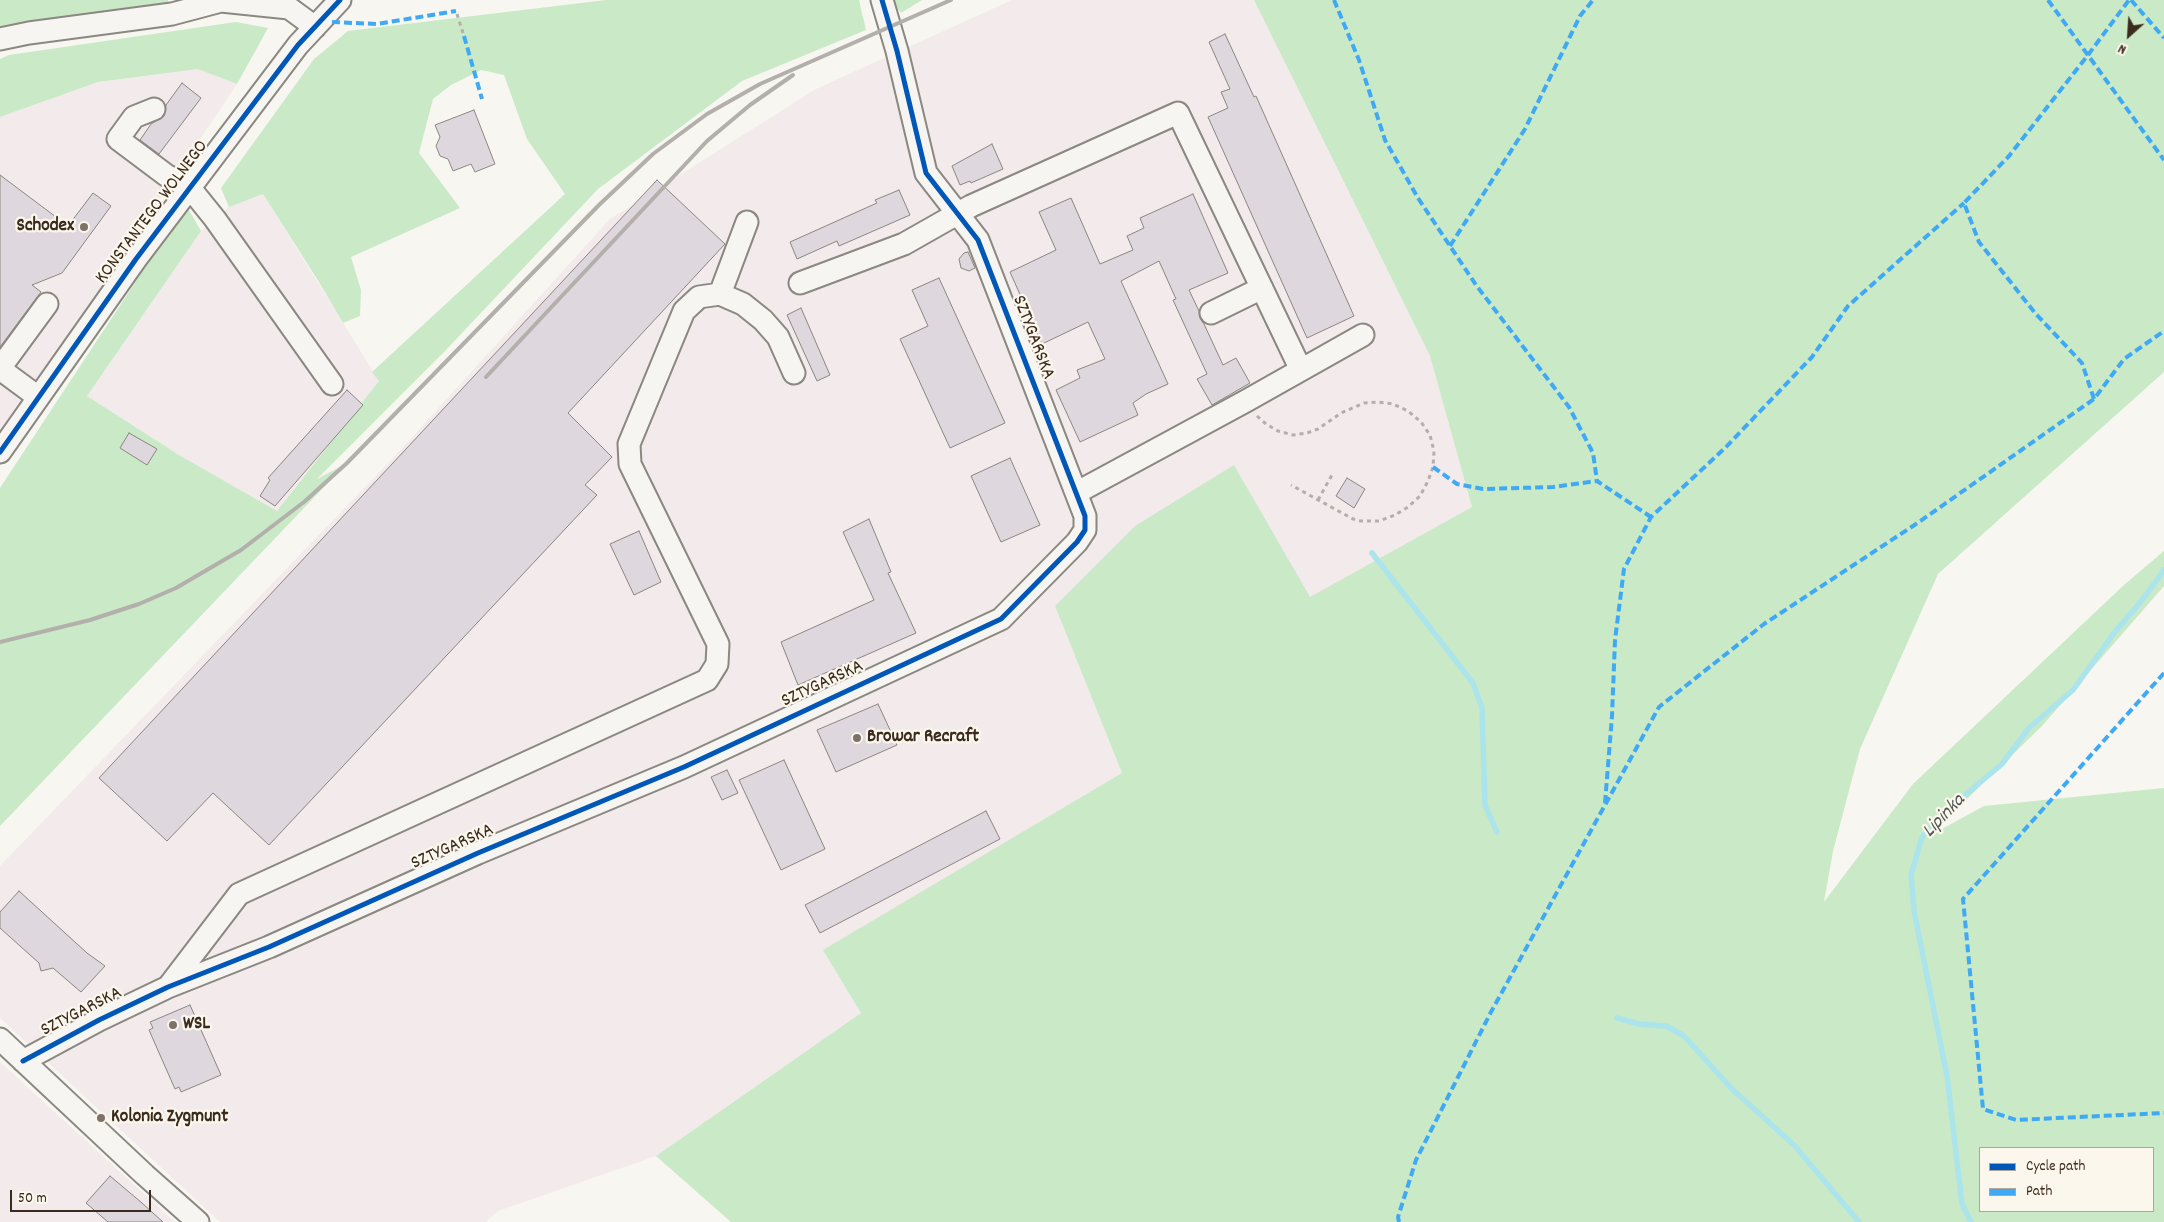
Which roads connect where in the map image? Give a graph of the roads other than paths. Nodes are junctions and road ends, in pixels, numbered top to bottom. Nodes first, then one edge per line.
1 (340, 0) edge
2 (882, 0) edge
3 (221, 1) edge
4 (315, 27) junction
5 (0, 39) edge
6 (154, 109) dead end
7 (190, 188) junction
8 (957, 215) junction
9 (747, 222) dead end
10 (800, 283) dead end
11 (1262, 288) junction
12 (720, 294) junction
13 (47, 304) dead end
14 (1211, 313) dead end
15 (1364, 335) dead end
16 (0, 369) edge
17 (1301, 370) junction
18 (794, 373) dead end
19 (332, 384) dead end
20 (38, 398) junction
21 (0, 452) edge
22 (1076, 493) junction
23 (168, 987) junction
24 (0, 1039) edge
25 (23, 1061) junction
26 (198, 1222) edge

1 - 4 street, KONSTANTEGO WOLNEGO
2 - 8 street, SZTYGARSKA
3 - 4 street
3 - 5 street
4 - 7 street, KONSTANTEGO WOLNEGO
6 - 7 street
7 - 19 street
7 - 20 street, KONSTANTEGO WOLNEGO
8 - 10 street
8 - 11 street
8 - 22 street, SZTYGARSKA
9 - 12 street
11 - 14 street
11 - 17 street
12 - 18 street
12 - 23 street
13 - 16 street
15 - 17 street
16 - 20 street
17 - 22 street
20 - 21 street, KONSTANTEGO WOLNEGO
22 - 23 street, SZTYGARSKA
23 - 25 street, SZTYGARSKA
24 - 25 street
25 - 26 street

